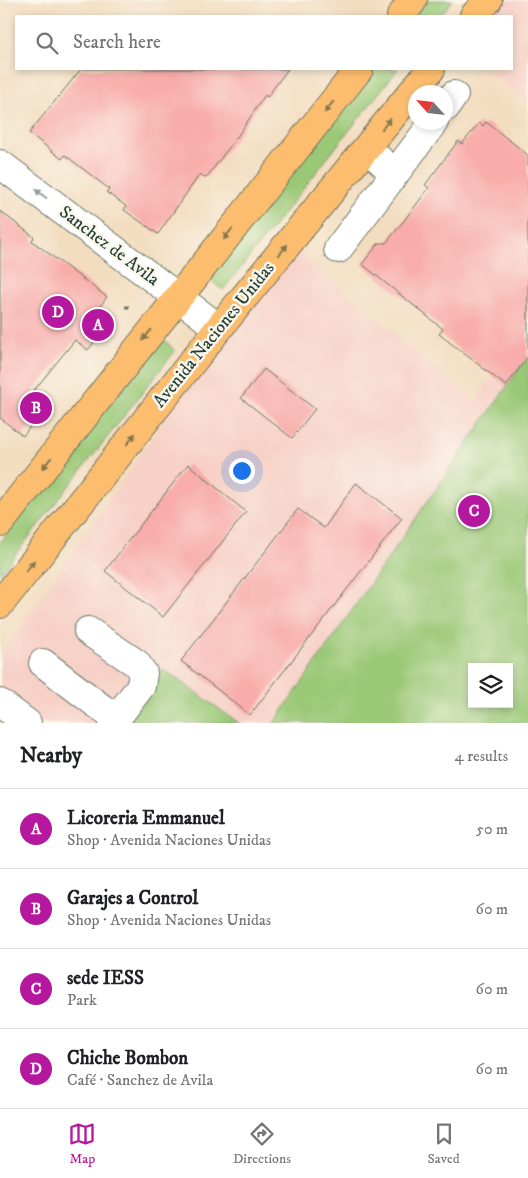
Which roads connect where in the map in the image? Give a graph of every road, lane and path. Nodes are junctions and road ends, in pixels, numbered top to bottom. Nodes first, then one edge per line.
1 (413, 0) edge
2 (488, 0) edge
3 (401, 15) edge
4 (475, 15) edge
5 (358, 70) edge
6 (430, 70) edge
7 (428, 130) edge
8 (366, 148) junction
9 (0, 164) edge
10 (395, 174) junction
11 (338, 249) dead end
12 (177, 297) junction
13 (125, 307) dead end
14 (133, 307) dead end
15 (219, 328) junction
16 (0, 523) edge
17 (0, 604) edge
18 (88, 631) dead end
19 (42, 663) dead end
20 (0, 703) edge
21 (114, 721) edge
22 (27, 723) edge

1 - 3 main road
2 - 4 main road
5 -> 12 main road
8 -> 6 main road, Avenida Naciones Unidas
7 - 10 street
8 - 10 street
15 -> 8 main road, Avenida Naciones Unidas
12 -> 9 street, Sanchez de Avila
10 - 11 street
12 - 15 street, Sanchez de Avila
12 -> 16 main road
13 - 14 path
17 -> 15 main road, Avenida Naciones Unidas
18 - 21 street
19 - 21 street
20 - 22 street

